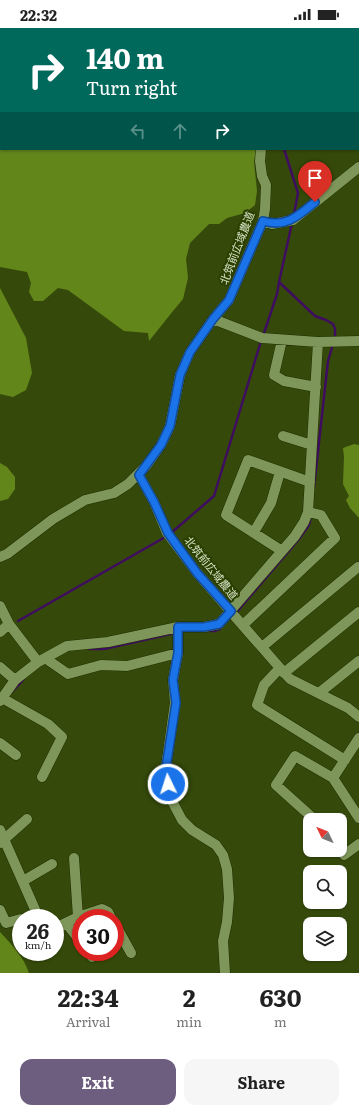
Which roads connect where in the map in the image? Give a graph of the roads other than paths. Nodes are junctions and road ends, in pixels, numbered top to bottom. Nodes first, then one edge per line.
1 (261, 150) edge
2 (359, 167) edge
3 (263, 221) junction
4 (213, 319) junction
5 (282, 340) junction
6 (359, 341) edge
7 (318, 342) junction
8 (316, 387) junction
9 (283, 436) dead end
10 (312, 445) junction
11 (280, 472) junction
12 (139, 475) junction
13 (310, 482) junction
14 (308, 512) junction
15 (254, 532) junction
16 (282, 551) junction
17 (0, 557) edge
18 (359, 567) edge
19 (0, 606) edge
20 (231, 611) junction
21 (359, 612) edge
22 (9, 624) junction
23 (243, 625) junction
24 (178, 627) junction
25 (0, 632) edge
26 (262, 647) junction
27 (178, 653) junction
28 (41, 660) junction
29 (359, 661) edge
30 (0, 667) edge
31 (282, 670) junction
32 (15, 680) junction
33 (319, 693) junction
34 (1, 699) edge
35 (358, 714) edge
36 (359, 738) edge
37 (0, 743) edge
38 (16, 756) dead end
39 (345, 760) junction
40 (42, 777) dead end
41 (333, 778) junction
42 (307, 813) edge
43 (359, 818) edge
44 (27, 819) dead end
45 (0, 830) edge
46 (2, 841) edge
47 (359, 844) edge
48 (347, 854) edge
49 (74, 858) dead end
50 (52, 864) dead end
51 (23, 881) junction
52 (36, 909) edge
53 (77, 909) edge
54 (0, 910) edge
55 (72, 920) edge
56 (12, 921) edge
57 (66, 923) joint
58 (72, 931) edge
59 (124, 940) edge
60 (131, 953) dead end
61 (225, 973) edge

1 - 3 street, 北筑前広域農道
2 - 3 street
3 - 4 street, 北筑前広域農道
4 - 5 street
4 - 12 street, 北筑前広域農道
5 - 7 street
5 - 8 street
6 - 7 street
7 - 8 street
8 - 10 street
9 - 10 street
10 - 13 street
11 - 13 street
11 - 15 street
11 - 15 street
12 - 17 street
12 - 20 street, 北筑前広域農道
13 - 14 street
14 - 16 street
14 - 23 street
15 - 16 street
16 - 20 street
18 - 26 street
19 - 22 street
20 - 23 street, 北筑前広域農道
20 - 24 street
21 - 31 street
22 - 25 street
22 - 28 street
23 - 26 street, 北筑前広域農道
24 - 27 street
24 - 28 street
26 - 31 street, 北筑前広域農道
27 - 28 street
27 - 61 street
28 - 32 street
29 - 33 street
30 - 32 street
31 - 33 street, 北筑前広域農道
31 - 39 street
32 - 34 street
33 - 35 street, 北筑前広域農道
34 - 40 street
36 - 39 street
37 - 38 street
39 - 41 street
41 - 42 street
41 - 43 street
44 - 46 street
45 - 46 street
46 - 51 street
47 - 48 street
49 - 53 street
50 - 51 street
51 - 52 street
54 - 56 street
55 - 57 street
57 - 58 street
59 - 60 street

